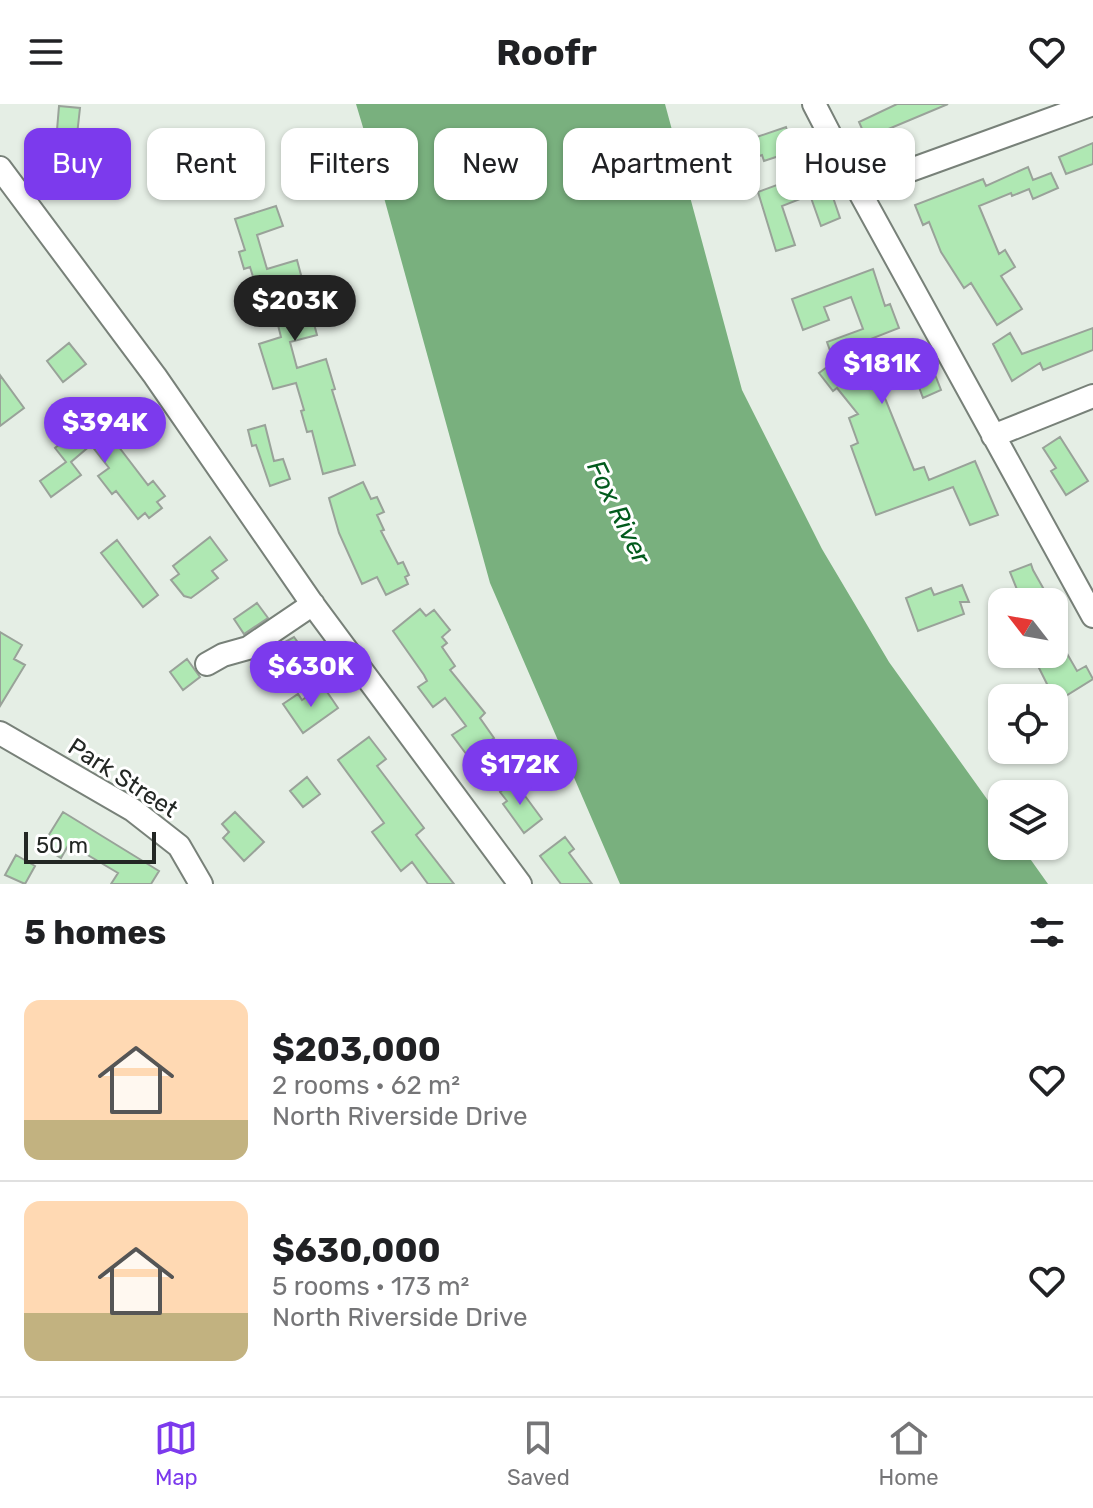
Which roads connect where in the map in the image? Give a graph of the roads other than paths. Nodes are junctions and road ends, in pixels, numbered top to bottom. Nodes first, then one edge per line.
1 (814, 104) edge
2 (1093, 104) edge
3 (826, 128) edge
4 (0, 168) edge
5 (915, 168) edge
6 (864, 200) edge
7 (1093, 396) edge
8 (993, 436) junction
9 (313, 604) junction
10 (1093, 616) edge
11 (207, 664) dead end
12 (0, 733) edge
13 (201, 884) edge
14 (520, 884) edge

1 - 3 street
2 - 5 street
4 - 9 street
6 - 8 street
7 - 8 street
8 - 10 street
9 - 11 street
9 - 14 street
12 - 13 street, Park Street

